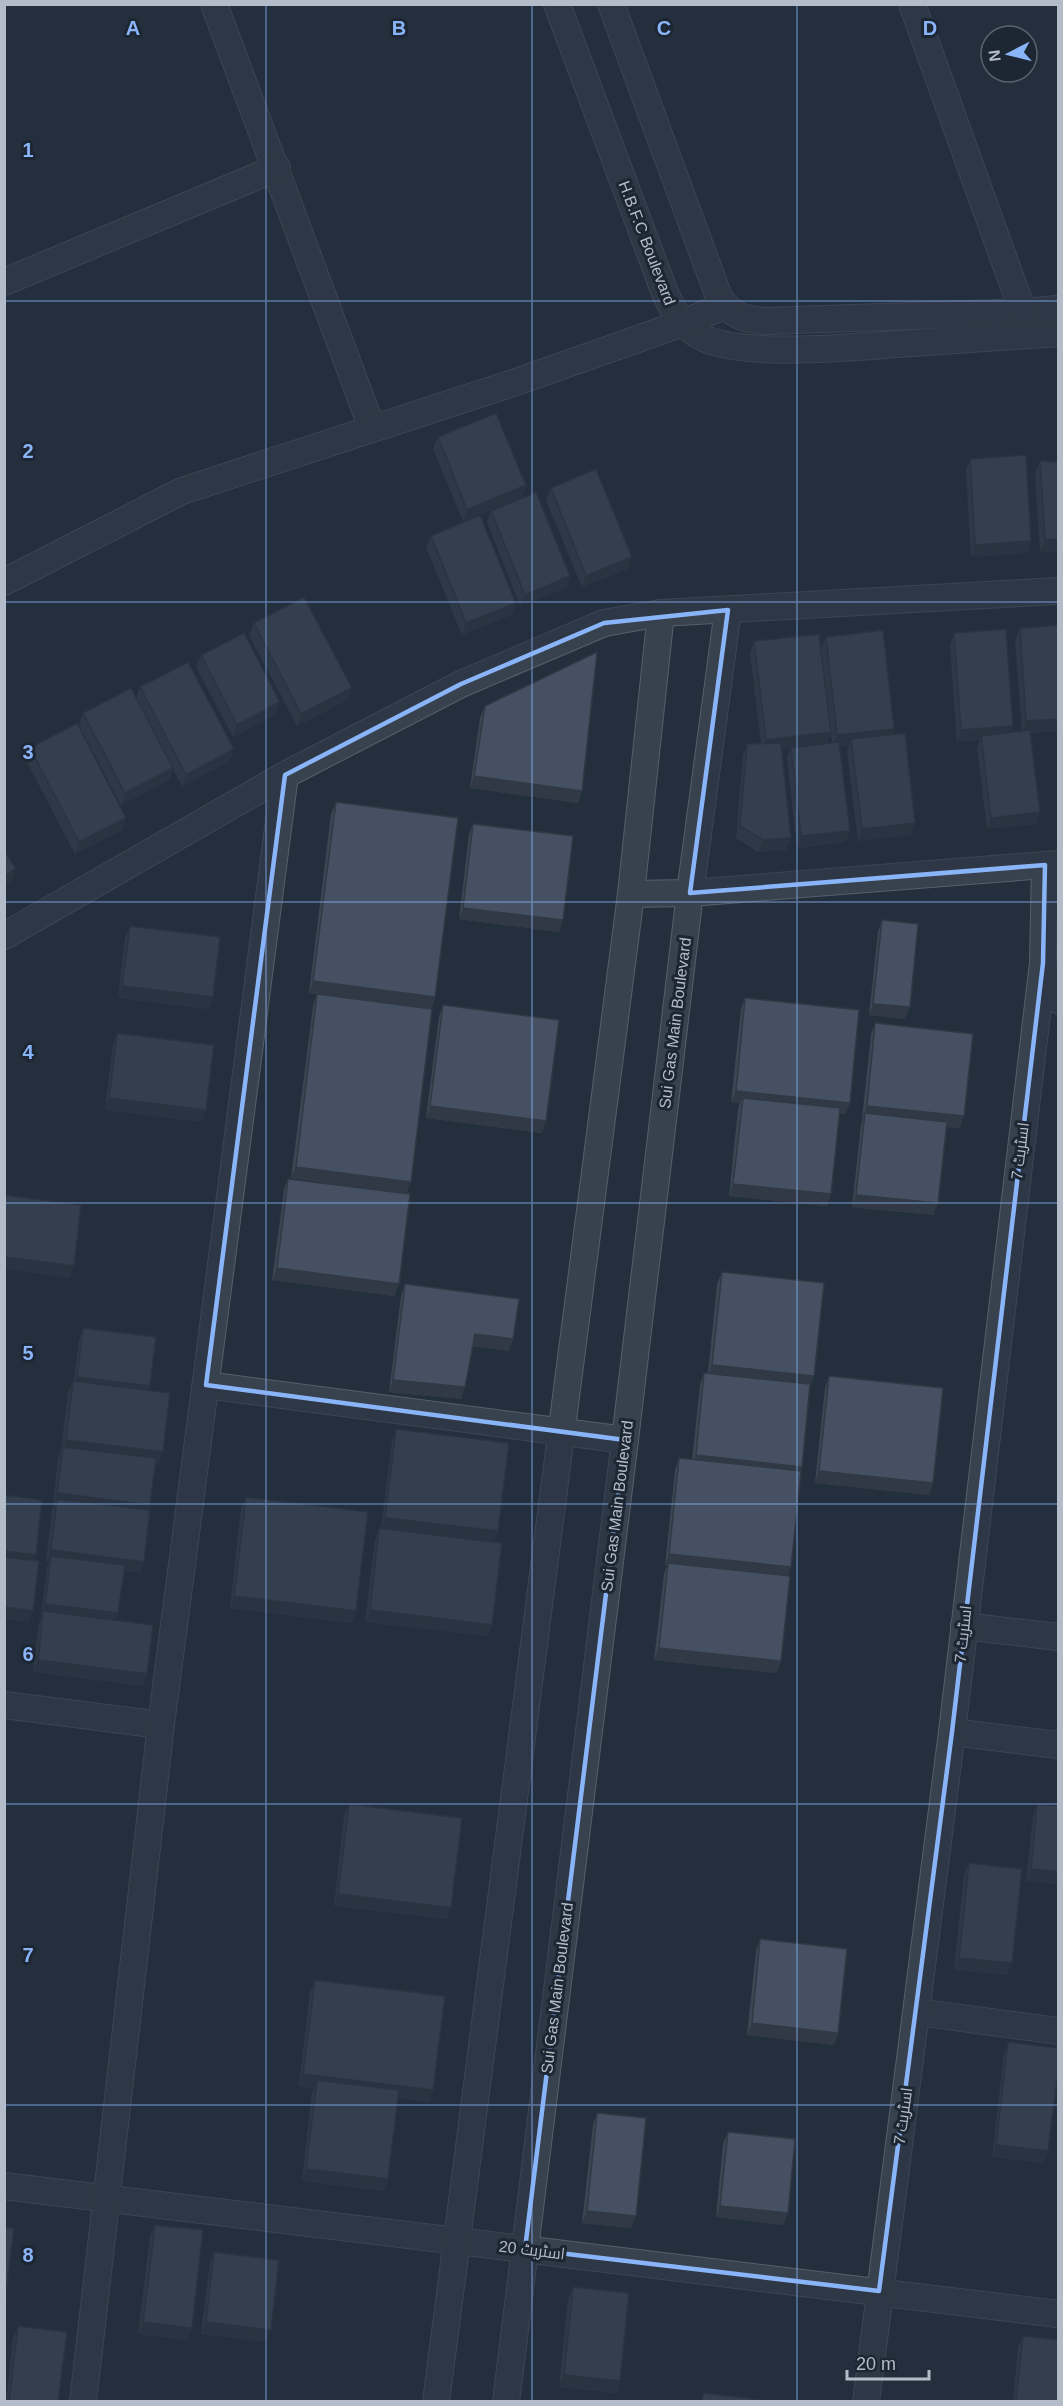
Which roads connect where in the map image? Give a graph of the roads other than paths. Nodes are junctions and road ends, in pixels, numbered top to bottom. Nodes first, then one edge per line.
1 (214, 4) edge
2 (557, 4) edge
3 (611, 4) edge
4 (912, 4) edge
5 (277, 168) junction
6 (4, 282) edge
7 (724, 306) junction
8 (1059, 309) edge
9 (1023, 312) junction
10 (683, 323) junction
11 (1059, 333) edge
12 (372, 428) junction
13 (4, 582) edge
14 (1059, 591) edge
15 (728, 610) junction
16 (661, 614) junction
17 (285, 775) junction
18 (1052, 864) edge
19 (690, 892) junction
20 (631, 894) junction
21 (4, 936) edge
22 (1042, 963) junction
23 (1059, 1000) edge
24 (206, 1385) junction
25 (563, 1433) junction
26 (625, 1440) junction
27 (964, 1626) junction
28 (1059, 1637) edge
29 (4, 1705) edge
30 (161, 1725) junction
31 (952, 1732) junction
32 (1059, 1745) edge
33 (917, 2012) junction
34 (1059, 2031) edge
35 (4, 2186) edge
36 (106, 2198) junction
37 (456, 2240) junction
38 (525, 2249) junction
39 (879, 2291) junction
40 (1059, 2314) edge
41 (83, 2402) edge
42 (436, 2402) edge
43 (506, 2402) edge
44 (866, 2402) edge

1 - 5 street
2 - 10 street, H.B.F.C Boulevard
3 - 7 street
4 - 9 street
5 - 6 street
5 - 12 street
7 - 9 street
7 - 10 street
8 - 9 street
10 - 11 street, H.B.F.C Boulevard
10 - 12 street
12 - 13 street
14 - 15 street
15 - 16 street
15 - 19 street, Sui Gas Main Boulevard
16 - 17 street
16 - 20 street
17 - 21 street
17 - 24 street
18 - 19 street
18 - 22 street, اسٹریٹ 7
19 - 20 street
19 - 26 street, Sui Gas Main Boulevard
20 - 25 street
22 - 23 street
22 - 27 street, اسٹریٹ 7
24 - 25 street
24 - 30 street
25 - 26 street
25 - 37 street
26 - 38 street, Sui Gas Main Boulevard
27 - 28 street
27 - 31 street, اسٹریٹ 7
29 - 30 street
30 - 36 street
31 - 32 street
31 - 33 street, اسٹریٹ 7
33 - 34 street
33 - 39 street, اسٹریٹ 7
35 - 36 street, اسٹریٹ 20
36 - 37 street, اسٹریٹ 20
36 - 41 street
37 - 38 street, اسٹریٹ 20
37 - 42 street
38 - 39 street, اسٹریٹ 20
38 - 43 street, Sui Gas Main Boulevard
39 - 40 street, اسٹریٹ 20
39 - 44 street, اسٹریٹ 7

